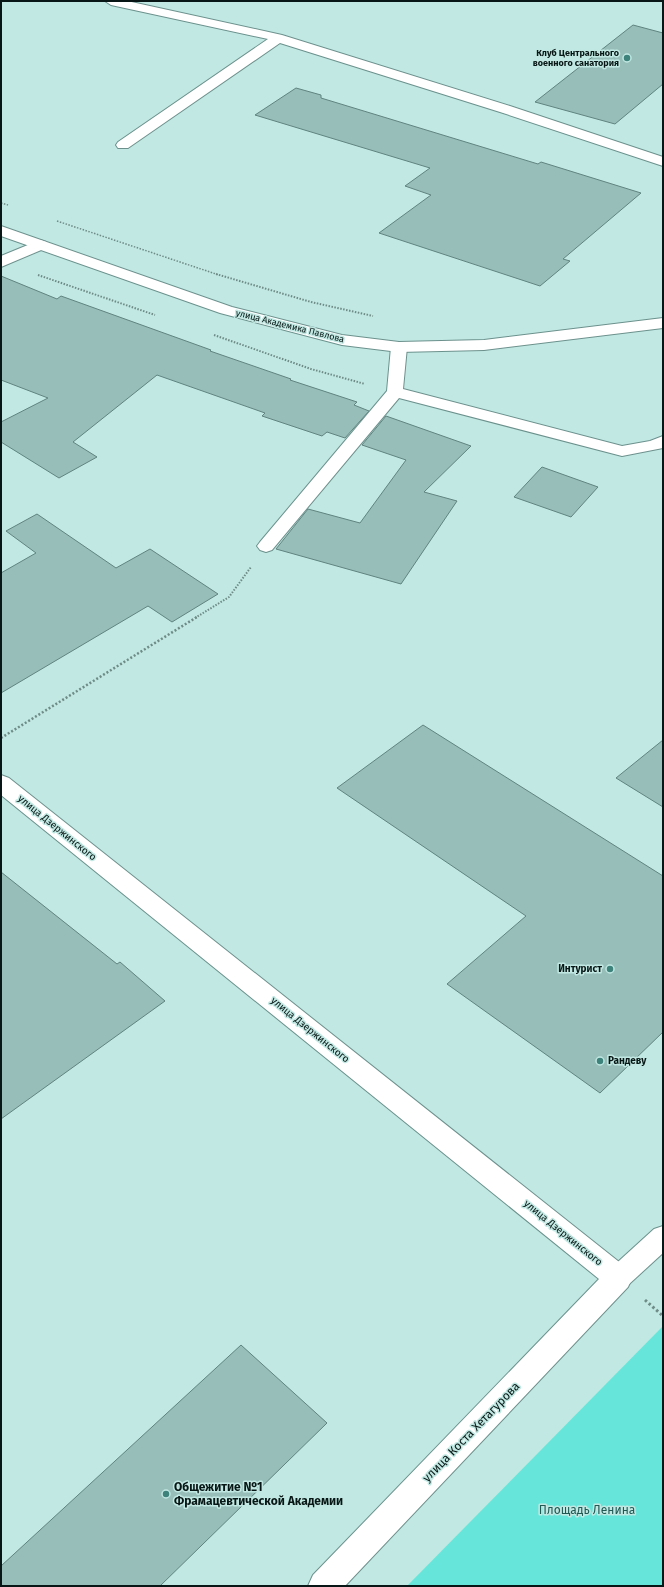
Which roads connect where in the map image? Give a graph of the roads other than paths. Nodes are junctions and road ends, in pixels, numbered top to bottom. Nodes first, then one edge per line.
1 (111, 1) edge
2 (278, 38) junction
3 (123, 145) dead end
4 (663, 162) edge
5 (1, 231) edge
6 (40, 244) junction
7 (1, 262) edge
8 (663, 323) edge
9 (399, 347) junction
10 (395, 392) junction
11 (663, 441) edge
12 (266, 546) road end
13 (1, 783) edge
14 (663, 1237) edge
15 (618, 1278) junction
16 (324, 1586) edge

1 - 2 lane
2 - 3 lane
2 - 4 lane
5 - 6 street, улица Академика Павлова
6 - 7 street
6 - 9 street, улица Академика Павлова
8 - 9 street, улица Академика Павлова
9 - 10 lane
10 - 11 lane
10 - 12 lane
13 - 15 street, улица Дзержинского
14 - 15 lane
15 - 16 street, улица Коста Хетагурова

